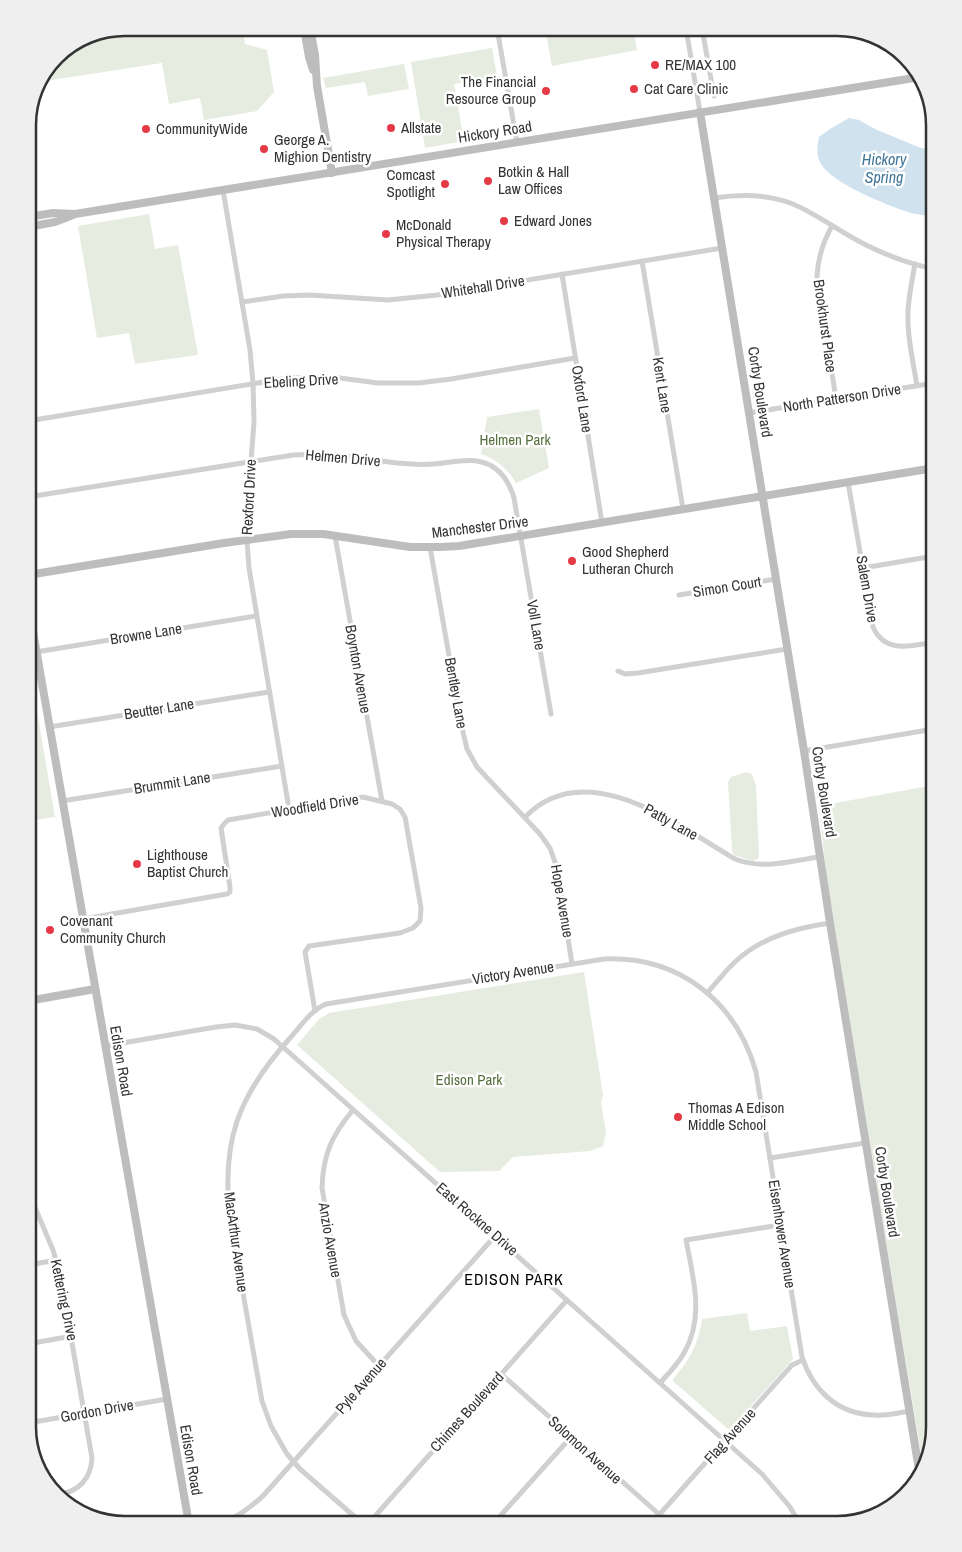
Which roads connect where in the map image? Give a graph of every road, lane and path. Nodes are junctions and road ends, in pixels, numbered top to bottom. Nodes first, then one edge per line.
1 (305, 36) edge
2 (311, 36) edge
3 (498, 36) edge
4 (687, 36) edge
5 (703, 36) edge
6 (912, 78) edge
7 (318, 86) junction
8 (714, 96) dead end
9 (700, 112) junction
10 (517, 143) junction
11 (332, 173) junction
12 (223, 190) junction
13 (714, 198) junction
14 (75, 214) junction
15 (36, 216) edge
16 (36, 226) edge
17 (832, 226) junction
18 (722, 248) junction
19 (642, 261) junction
20 (915, 264) junction
21 (926, 267) edge
22 (562, 274) junction
23 (242, 302) junction
24 (575, 358) junction
25 (253, 383) junction
26 (926, 384) edge
27 (917, 386) junction
28 (836, 399) junction
29 (749, 413) junction
30 (36, 420) edge
31 (250, 461) junction
32 (926, 469) edge
33 (848, 482) junction
34 (36, 496) edge
35 (762, 496) junction
36 (683, 509) junction
37 (602, 523) junction
38 (335, 536) junction
39 (520, 537) junction
40 (247, 539) junction
41 (430, 547) junction
42 (926, 557) edge
43 (862, 568) junction
44 (36, 574) edge
45 (776, 579) junction
46 (679, 595) dead end
47 (256, 616) junction
48 (926, 643) edge
49 (787, 648) junction
50 (36, 652) joint
51 (618, 671) dead end
52 (269, 692) junction
53 (551, 714) dead end
54 (49, 727) junction
55 (926, 730) edge
56 (804, 751) junction
57 (282, 766) junction
58 (62, 801) junction
59 (382, 801) junction
60 (288, 803) dead end
61 (525, 818) junction
62 (820, 856) junction
63 (82, 920) junction
64 (830, 923) junction
65 (572, 964) junction
66 (95, 990) junction
67 (707, 993) junction
68 (36, 1000) edge
69 (315, 1011) junction
70 (105, 1046) junction
71 (282, 1046) junction
72 (353, 1110) junction
73 (865, 1143) junction
74 (770, 1158) junction
75 (36, 1209) edge
76 (780, 1225) junction
77 (495, 1236) junction
78 (57, 1260) junction
79 (36, 1264) edge
80 (566, 1300) junction
81 (72, 1336) junction
82 (36, 1343) edge
83 (803, 1360) junction
84 (380, 1366) junction
85 (501, 1374) junction
86 (660, 1383) junction
87 (167, 1399) junction
88 (909, 1411) junction
89 (85, 1413) junction
90 (36, 1422) edge
91 (570, 1437) junction
92 (725, 1441) junction
93 (294, 1462) junction
94 (918, 1464) edge
95 (66, 1493) edge
96 (659, 1515) joint
97 (188, 1516) edge
98 (238, 1516) edge
99 (354, 1516) edge
100 (375, 1516) edge
101 (500, 1516) edge
102 (795, 1516) edge

1 - 7 street
2 - 7 street
3 - 10 street
4 - 9 street
5 - 8 street
6 - 9 street, Hickory Road
7 - 11 street
9 - 10 street, Hickory Road
9 - 13 street, Corby Boulevard
10 - 11 street, Hickory Road
11 - 12 street, Hickory Road
12 - 14 street, Hickory Road
12 - 23 street, Rexford Drive
13 - 17 street
13 - 18 street, Corby Boulevard
14 - 15 street, Hickory Road
14 - 16 street, Hickory Road
17 - 20 street
17 - 28 street, Brookhurst Place
18 - 19 street, Whitehall Drive
18 - 29 street, Corby Boulevard
19 - 22 street, Whitehall Drive
19 - 36 street, Kent Lane
20 - 21 street
20 - 27 street
22 - 23 street, Whitehall Drive
22 - 24 street, Oxford Lane
23 - 25 street, Rexford Drive
24 - 25 street, Ebeling Drive
24 - 37 street, Oxford Lane
25 - 30 street, Ebeling Drive
25 - 31 street, Rexford Drive
26 - 27 street, North Patterson Drive
27 - 28 street, North Patterson Drive
28 - 29 street, North Patterson Drive
29 - 35 street, Corby Boulevard
31 - 34 street, Helmen Drive
31 - 39 street, Helmen Drive
31 - 40 street, Rexford Drive
32 - 33 street, Manchester Drive
33 - 35 street, Manchester Drive
33 - 43 street, Salem Drive
35 - 36 street, Manchester Drive
35 - 45 street, Corby Boulevard
36 - 37 street, Manchester Drive
37 - 39 street, Manchester Drive
38 - 40 street, Manchester Drive
38 - 41 street, Manchester Drive
38 - 59 street, Boynton Avenue
39 - 41 street, Manchester Drive
39 - 53 street, Voll Lane
40 - 44 street, Manchester Drive
40 - 47 street, Rexford Drive
41 - 61 street, Bentley Lane
42 - 43 street
43 - 48 street, Salem Drive
45 - 46 street, Simon Court
45 - 49 street, Corby Boulevard
47 - 50 street, Browne Lane
47 - 52 street, Rexford Drive
49 - 51 street
49 - 56 street, Corby Boulevard
50 - 54 street, Edison Road
52 - 54 street, Beutter Lane
52 - 57 street, Rexford Drive
54 - 58 street, Edison Road
55 - 56 street
56 - 62 street, Corby Boulevard
57 - 58 street, Brummit Lane
57 - 60 street, Rexford Drive
58 - 63 street, Edison Road
59 - 63 street, Woodfield Drive
59 - 69 street, Woodfield Drive
61 - 62 street, Patty Lane
61 - 65 street, Hope Avenue
62 - 64 street, Corby Boulevard
63 - 66 street, Edison Road
64 - 67 street
64 - 73 street, Corby Boulevard
65 - 67 street, Victory Avenue
65 - 69 street, Victory Avenue
66 - 68 street
66 - 70 street, Edison Road
67 - 74 street, Eisenhower Avenue
69 - 71 street, MacArthur Avenue
70 - 71 street, East Rockne Drive
70 - 87 street, Edison Road
71 - 72 street, East Rockne Drive
71 - 93 street, MacArthur Avenue
72 - 77 street, East Rockne Drive
72 - 84 street, Anzio Avenue
73 - 74 street
73 - 88 street, Corby Boulevard
74 - 76 street, Eisenhower Avenue
75 - 78 street, Kettering Drive
76 - 83 street, Eisenhower Avenue
76 - 86 street
77 - 80 street, East Rockne Drive
77 - 84 street, Pyle Avenue
78 - 79 street
78 - 81 street, Kettering Drive
80 - 85 street, Chimes Boulevard
80 - 86 street, East Rockne Drive
81 - 82 street
81 - 89 street, Kettering Drive
83 - 88 street, Eisenhower Avenue
83 - 92 street, Flag Avenue
84 - 93 street, Pyle Avenue
85 - 91 street, Solomon Avenue
85 - 100 street, Chimes Boulevard
86 - 92 street, East Rockne Drive
87 - 89 street, Gordon Drive
87 - 97 street, Edison Road
88 - 94 street, Corby Boulevard
89 - 90 street, Gordon Drive
89 - 95 street, Kettering Drive
91 - 96 street, Solomon Avenue
91 - 101 street
92 - 96 street, Flag Avenue
92 - 102 street, East Rockne Drive
93 - 98 street, Pyle Avenue
93 - 99 street, MacArthur Avenue

